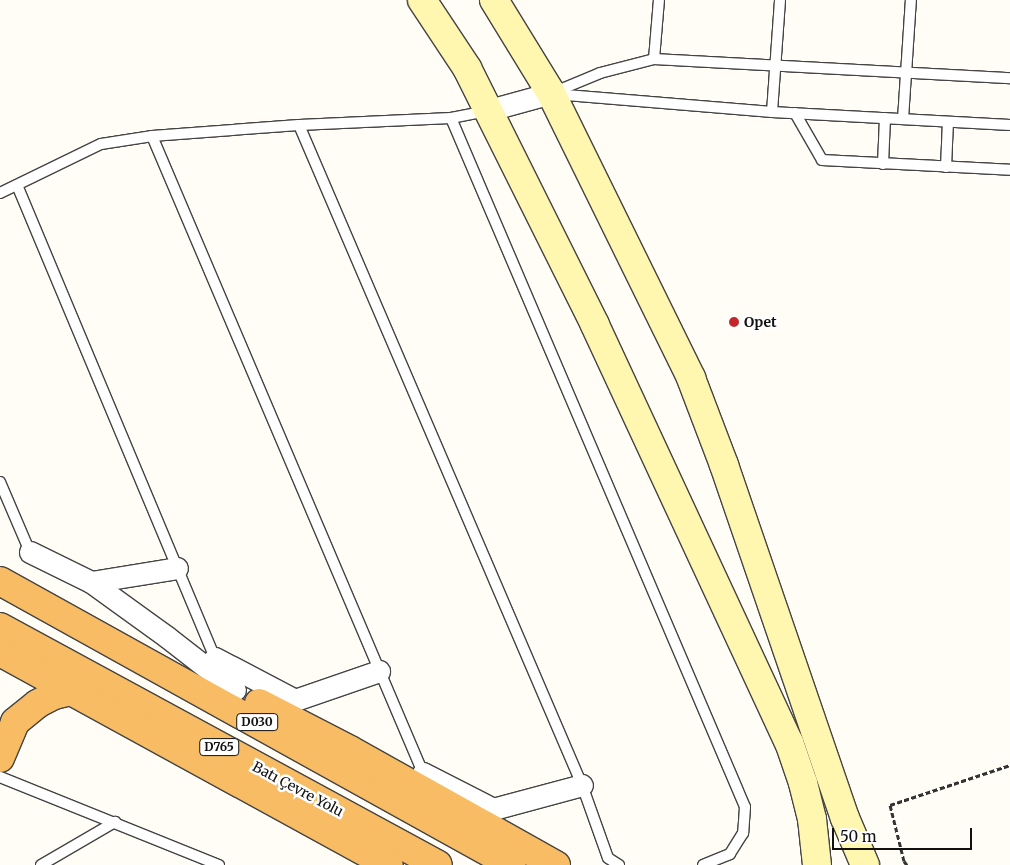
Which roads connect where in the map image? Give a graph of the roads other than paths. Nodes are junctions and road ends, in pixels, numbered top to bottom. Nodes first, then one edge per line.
1 (422, 0) edge
2 (494, 0) edge
3 (659, 0) edge
4 (780, 0) edge
5 (910, 0) edge
6 (654, 59) junction
7 (775, 66) junction
8 (905, 72) junction
9 (1010, 78) edge
10 (551, 93) junction
11 (489, 110) junction
12 (772, 112) junction
13 (795, 113) junction
14 (451, 118) junction
15 (885, 118) junction
16 (902, 119) junction
17 (948, 122) junction
18 (299, 125) junction
19 (1010, 125) edge
20 (152, 136) junction
21 (883, 164) junction
22 (946, 167) junction
23 (1010, 170) edge
24 (17, 185) junction
25 (0, 193) edge
26 (0, 482) edge
27 (30, 552) joint
28 (177, 568) junction
29 (0, 581) edge
30 (91, 582) junction
31 (48, 606) junction
32 (0, 627) edge
33 (0, 652) edge
34 (215, 658) joint
35 (380, 671) junction
36 (235, 690) junction
37 (72, 692) junction
38 (0, 758) edge
39 (423, 773) joint
40 (0, 778) edge
41 (582, 785) junction
42 (115, 822) junction
43 (41, 865) edge
44 (219, 865) edge
45 (389, 865) edge
46 (438, 865) edge
47 (512, 865) edge
48 (556, 865) edge
49 (619, 865) edge
50 (702, 865) edge
51 (817, 865) edge
52 (865, 865) edge

1 - 11 main road
2 - 10 main road
3 - 6 lane
4 - 7 lane
5 - 8 lane
6 - 7 lane
6 - 10 lane
7 - 8 lane
7 - 12 lane
8 - 9 lane
8 - 16 lane
10 - 11 street
10 - 12 lane
10 - 52 main road
11 - 14 lane
11 - 51 main road
12 - 13 lane
13 - 15 lane
13 - 21 lane
14 - 18 lane
14 - 50 lane
15 - 16 lane
15 - 21 lane
16 - 17 lane
17 - 19 lane
17 - 22 lane
18 - 20 lane
18 - 41 lane
20 - 24 lane
20 - 35 lane
21 - 22 lane
22 - 23 lane
24 - 25 lane
24 - 28 lane
26 - 27 lane
27 - 30 street
28 - 30 street
28 - 34 lane
29 - 31 highway, D030
30 - 36 street
31 - 36 highway
31 - 47 highway, D030
32 - 46 highway, Batı Çevre Yolu / D765
33 - 37 highway
34 - 35 street
35 - 39 lane
36 - 48 highway
37 - 38 highway
37 - 45 highway
39 - 41 street
40 - 42 lane
41 - 49 lane
42 - 43 lane
42 - 44 lane

